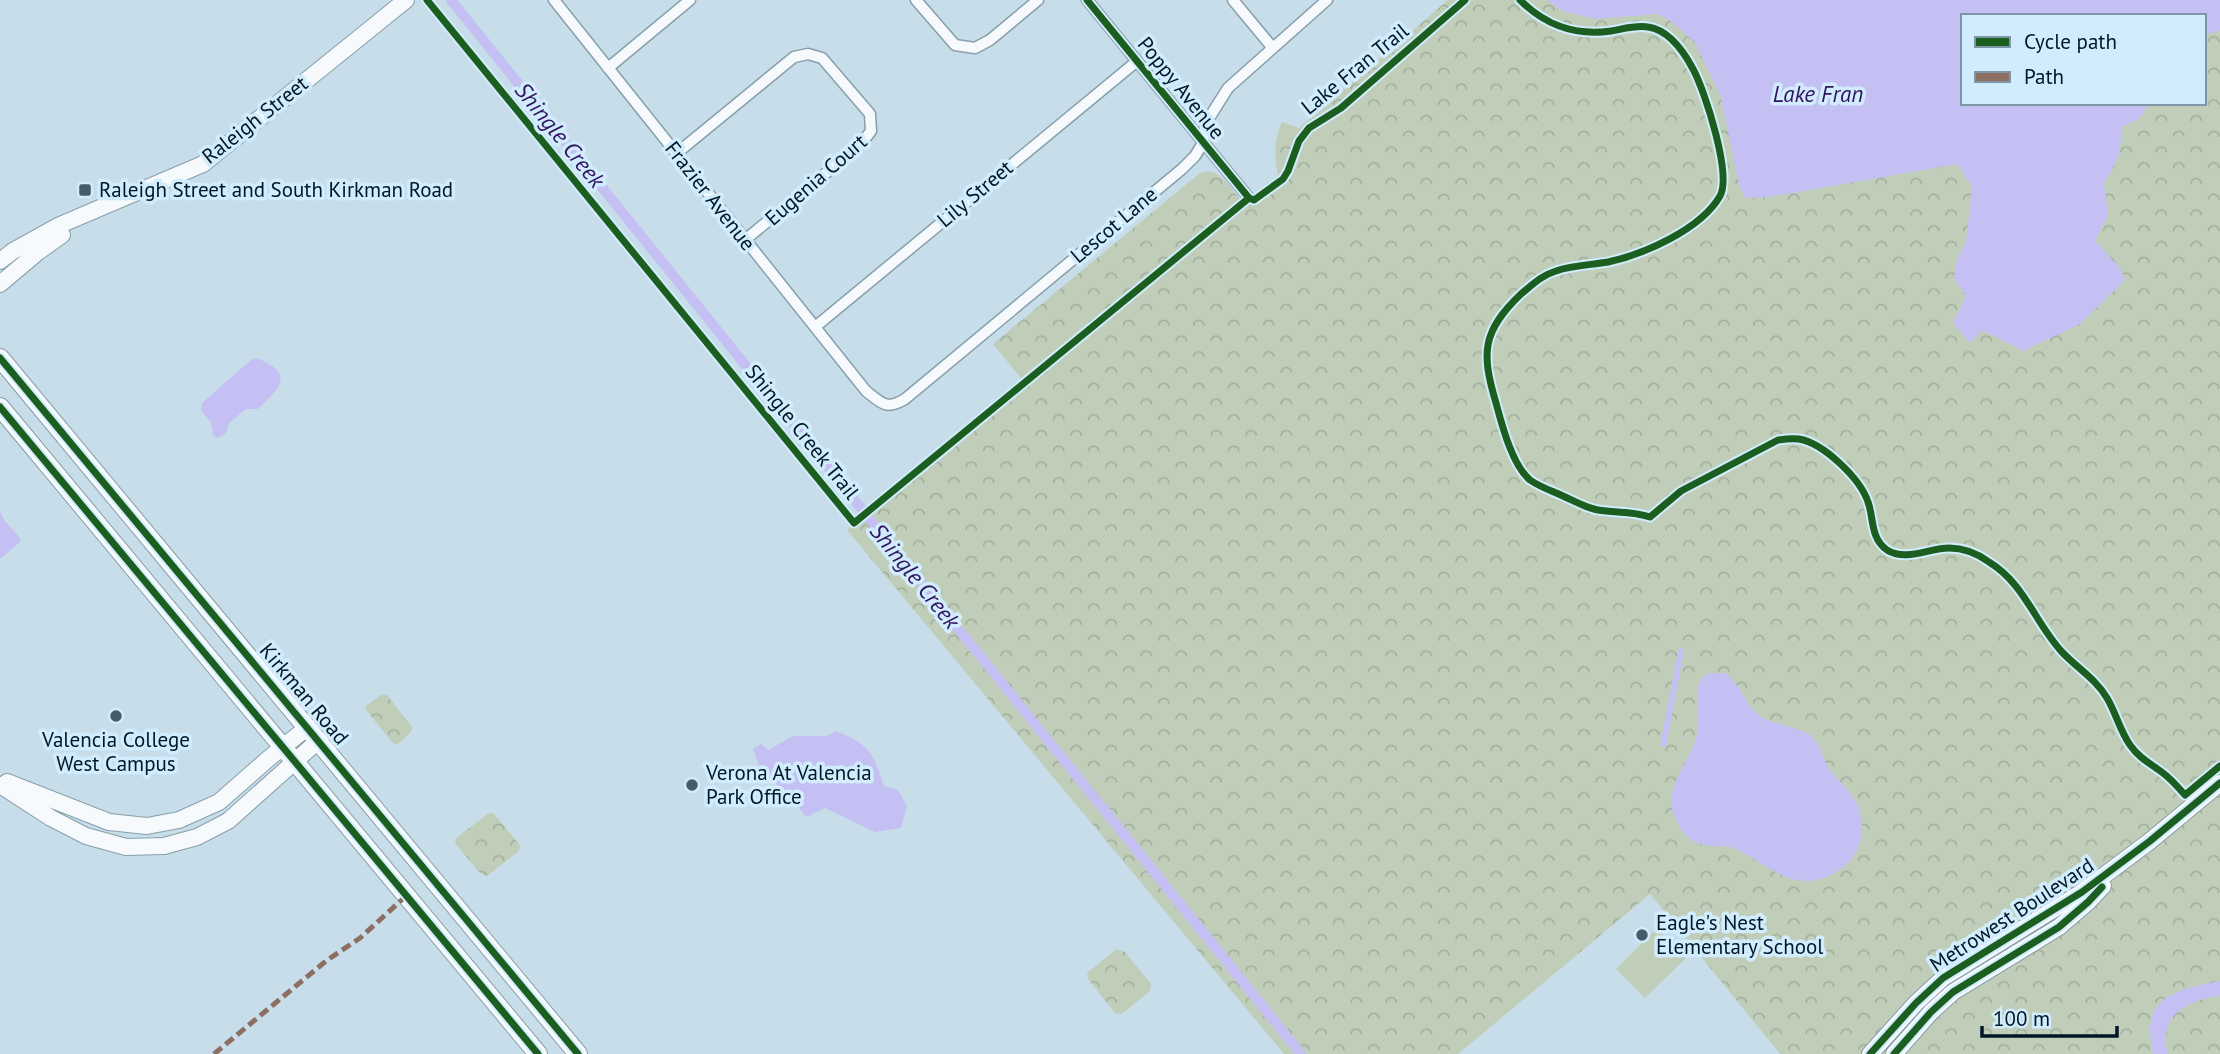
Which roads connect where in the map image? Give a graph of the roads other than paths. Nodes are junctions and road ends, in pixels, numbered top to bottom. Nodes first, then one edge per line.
1 (406, 0) edge
2 (554, 0) edge
3 (690, 0) edge
4 (916, 0) edge
5 (1038, 0) edge
6 (1087, 0) edge
7 (1233, 0) edge
8 (1327, 0) edge
9 (1272, 47) junction
10 (1136, 62) junction
11 (608, 68) junction
12 (1203, 143) junction
13 (677, 153) junction
14 (1250, 198) dead end
15 (88, 214) junction
16 (745, 240) junction
17 (0, 261) edge
18 (0, 284) edge
19 (815, 327) junction
20 (0, 358) edge
21 (866, 391) joint
22 (0, 407) edge
23 (313, 733) junction
24 (289, 753) junction
25 (0, 780) edge
26 (2220, 783) edge
27 (0, 785) edge
28 (2028, 937) junction
29 (538, 1054) edge
30 (578, 1054) edge
31 (1870, 1054) edge
32 (1894, 1054) edge

1 - 15 street, Raleigh Street
2 - 11 street, Frazier Avenue
3 - 11 street
4 - 5 street
6 - 10 street, Poppy Avenue
7 - 9 street
8 - 9 street, Lescot Lane
9 - 12 street, Lescot Lane
10 - 12 street, Poppy Avenue
10 - 19 street, Lily Street
11 - 13 street, Frazier Avenue
12 - 14 street, Poppy Avenue
12 - 21 street, Lescot Lane
13 - 16 street, Frazier Avenue
13 - 16 street, Eugenia Court
15 - 17 street, Raleigh Street
15 - 18 street, Raleigh Street
16 - 19 street, Frazier Avenue
19 - 21 street, Frazier Avenue
20 - 23 main road, Kirkman Road
22 - 24 main road
23 - 24 street
23 - 30 main road, Kirkman Road
24 - 25 street
24 - 27 street
24 - 29 main road
26 - 28 street, Metrowest Boulevard
28 - 31 street, Metrowest Boulevard
28 - 32 street, Metrowest Boulevard

